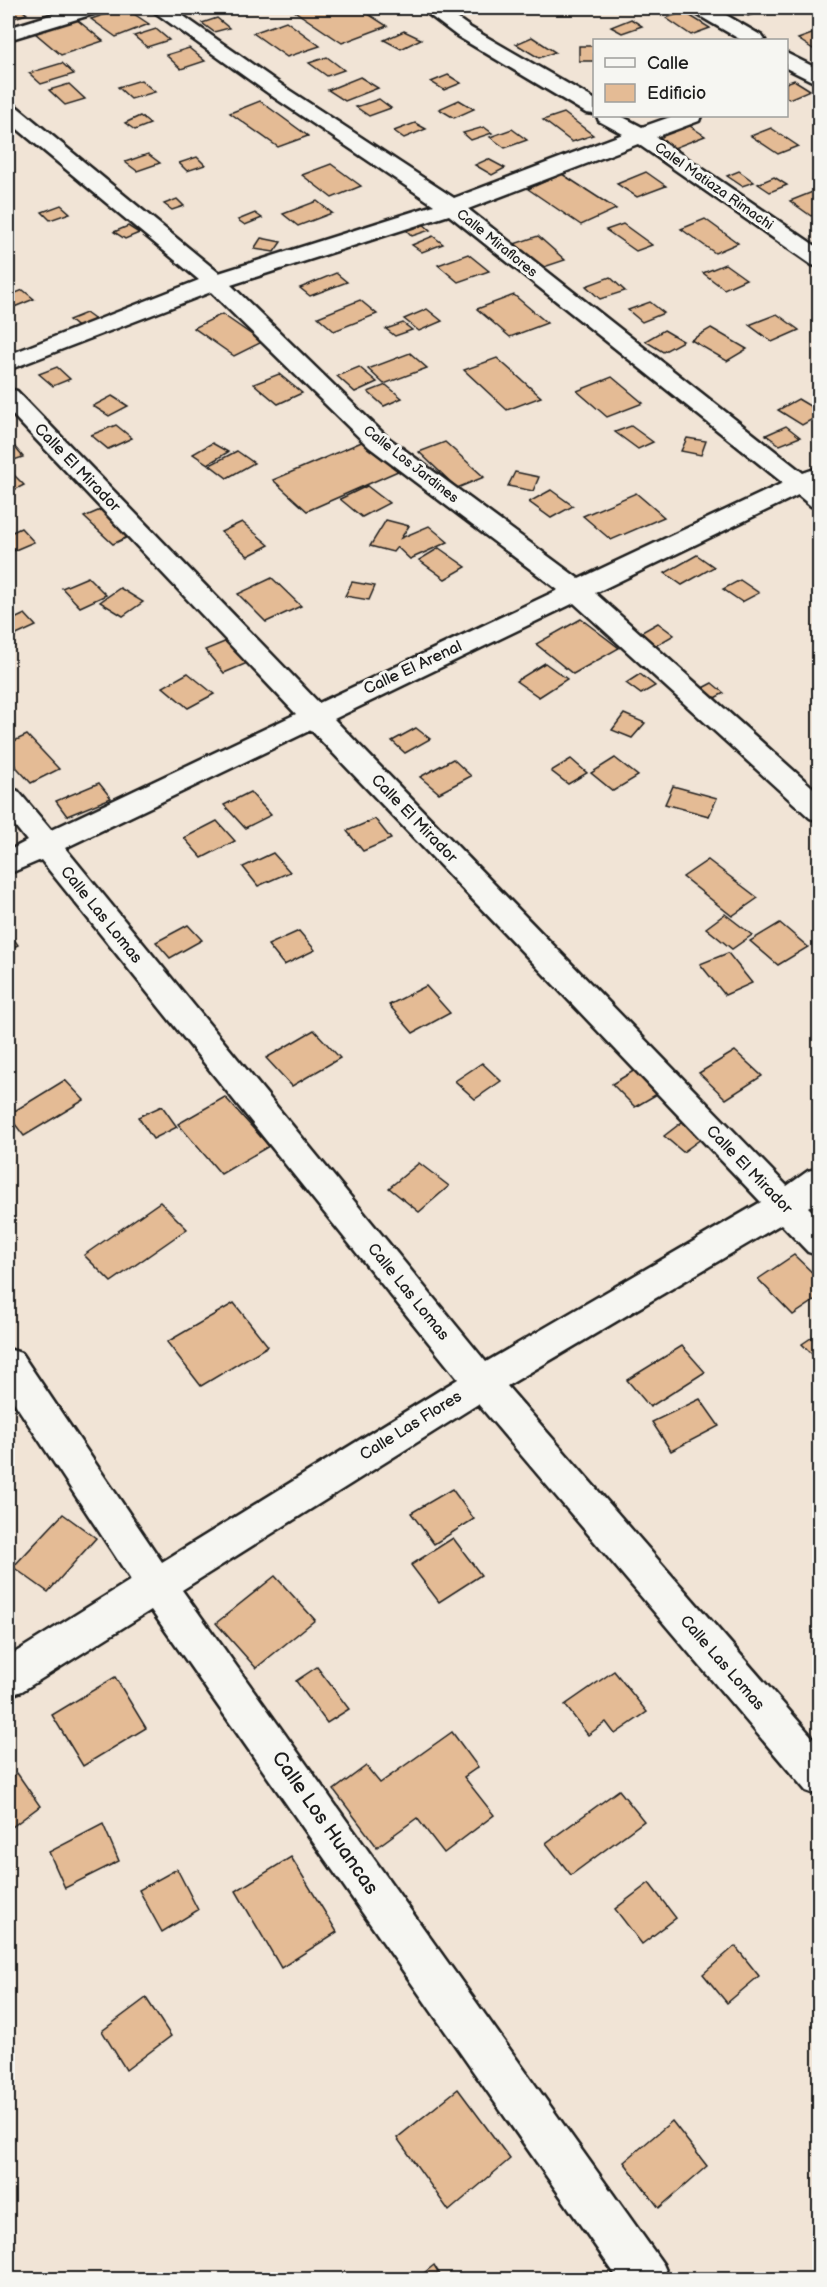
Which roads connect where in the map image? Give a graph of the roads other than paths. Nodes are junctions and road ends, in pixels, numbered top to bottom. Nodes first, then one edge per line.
1 (93, 8) edge
2 (159, 8) edge
3 (430, 8) edge
4 (700, 8) edge
5 (8, 34) edge
6 (753, 39) edge
7 (593, 107) edge
8 (8, 111) edge
9 (608, 117) edge
10 (688, 117) edge
11 (641, 136) junction
12 (452, 207) junction
13 (819, 260) edge
14 (215, 282) junction
15 (8, 363) edge
16 (8, 396) edge
17 (812, 486) edge
18 (578, 591) junction
19 (314, 715) junction
20 (8, 798) edge
21 (819, 811) edge
22 (44, 845) junction
23 (8, 863) edge
24 (819, 1181) edge
25 (783, 1206) junction
26 (819, 1242) edge
27 (8, 1364) edge
28 (482, 1383) junction
29 (156, 1585) junction
30 (8, 1678) edge
31 (819, 1777) edge
32 (647, 2280) edge

1 - 5 street
2 - 12 street, Calle Miraflores
3 - 7 street
4 - 6 street
8 - 14 street, Calle Los Jardines
9 - 11 street, Calel Matiaza Rimachi
10 - 11 street
11 - 12 street
11 - 13 street, Calel Matiaza Rimachi
12 - 14 street
12 - 17 street, Calle Miraflores
14 - 15 street
14 - 18 street, Calle Los Jardines
16 - 19 street, Calle El Mirador
17 - 18 street, Calle El Arenal
18 - 19 street, Calle El Arenal
18 - 21 street, Calle Los Jardines
19 - 22 street, Calle El Arenal
19 - 25 street, Calle El Mirador
20 - 22 street, Calle Las Lomas
22 - 23 street, Calle El Arenal
22 - 28 street, Calle Las Lomas
24 - 25 street, Calle Las Flores
25 - 26 street, Calle El Mirador
25 - 28 street, Calle Las Flores
27 - 29 street, Calle Los Huancas
28 - 29 street, Calle Las Flores
28 - 31 street, Calle Las Lomas
29 - 30 street, Calle Las Flores
29 - 32 street, Calle Los Huancas

